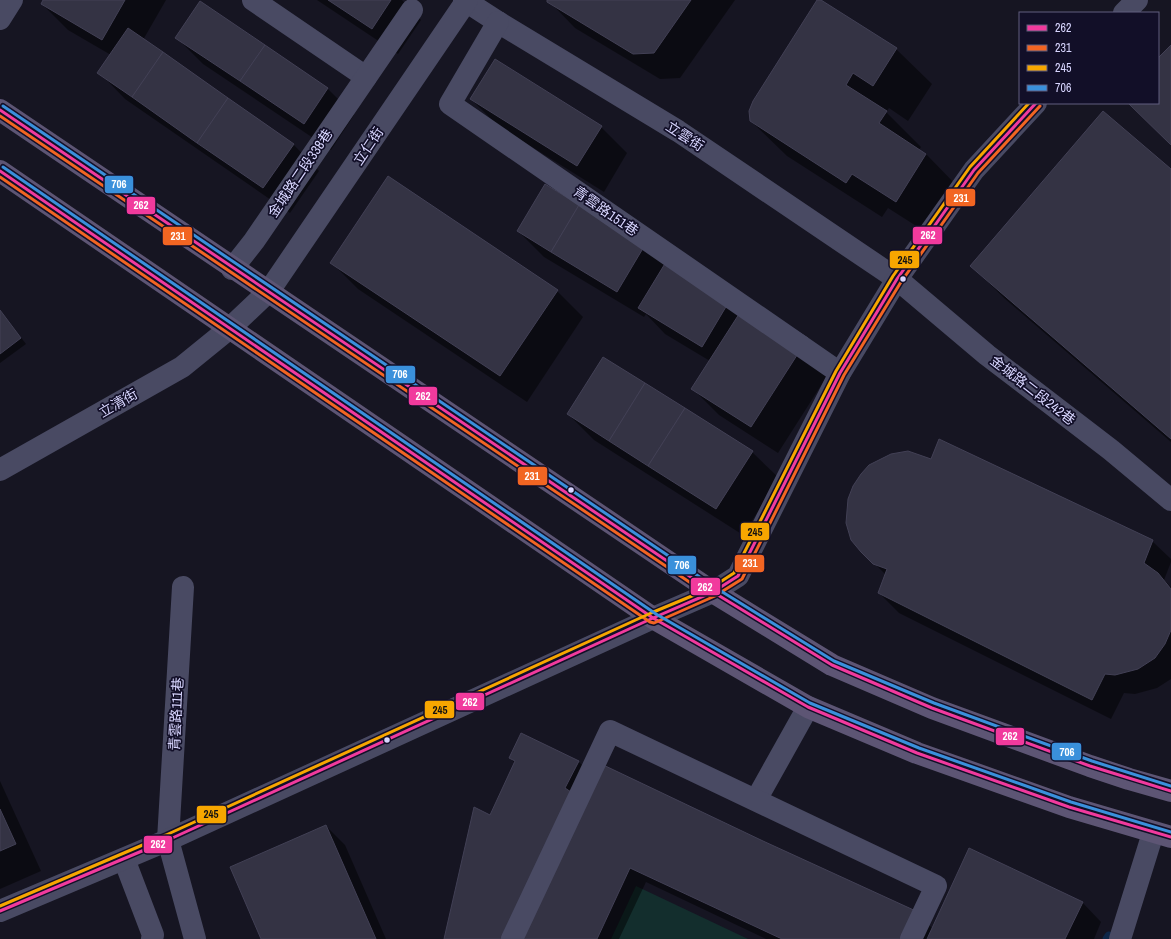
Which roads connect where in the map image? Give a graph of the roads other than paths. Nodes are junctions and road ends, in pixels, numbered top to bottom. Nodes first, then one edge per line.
1 (12, 0) edge
2 (253, 0) edge
3 (1137, 0) edge
4 (466, 1) edge
5 (412, 10) dead end
6 (1125, 12) edge
7 (0, 19) edge
8 (498, 22) junction
9 (366, 77) junction
10 (1035, 104) edge
11 (0, 110) edge
12 (0, 171) edge
13 (232, 268) junction
14 (897, 279) junction
15 (269, 291) junction
16 (230, 328) junction
17 (840, 373) junction
18 (0, 470) edge
19 (1171, 500) edge
20 (183, 587) dead end
21 (713, 592) junction
22 (653, 618) junction
23 (808, 707) junction
24 (1171, 791) edge
25 (756, 800) junction
26 (1162, 835) edge
27 (168, 840) junction
28 (124, 859) junction
29 (0, 910) edge
30 (152, 939) edge
31 (195, 939) edge
32 (512, 939) edge
33 (911, 939) edge
34 (1120, 939) edge

1 - 7 street
2 - 9 street
3 - 6 street
4 - 8 street, 立雲街
4 - 15 street, 立仁街
5 - 9 street, 金城路二段338巷
8 - 14 street, 立雲街
8 - 17 street, 青雲路151巷
9 - 13 street, 金城路二段338巷
10 - 14 street
11 - 13 main road
12 - 16 main road
13 - 15 main road
14 - 17 street
14 - 19 street, 金城路二段242巷
15 - 16 street, 立仁街
15 - 21 main road
16 - 18 street, 立清街
16 - 22 main road
17 - 21 street
20 - 27 street, 青雲路111巷
21 - 22 street
21 - 24 main road
22 - 23 main road
22 - 27 street
23 - 25 street
23 - 26 main road
25 - 32 street
25 - 33 street
26 - 34 street
27 - 28 street
27 - 31 street, 青雲路111巷
28 - 29 street
28 - 30 street

